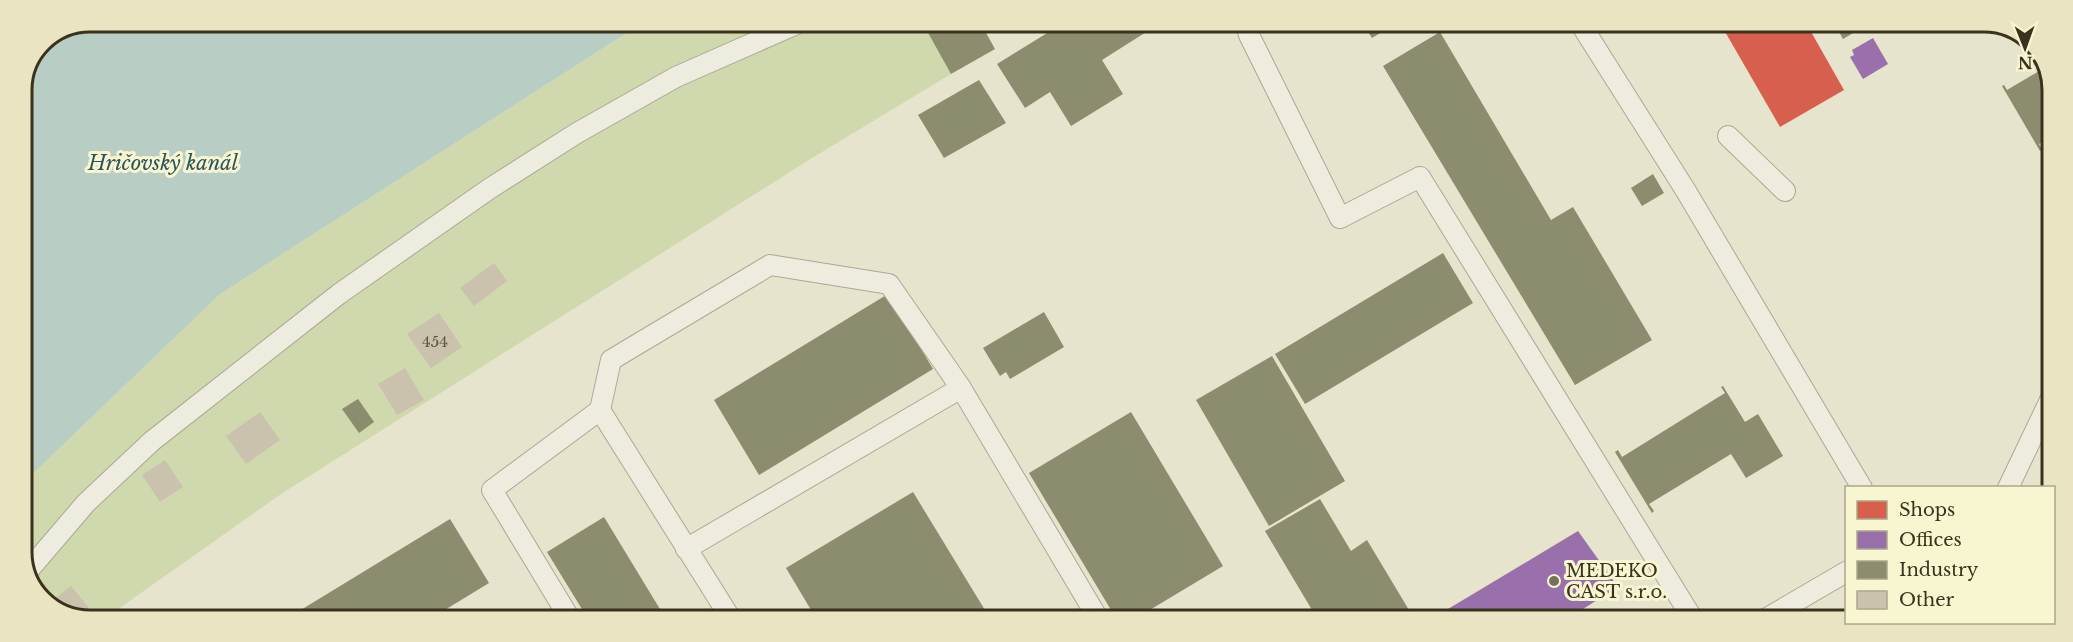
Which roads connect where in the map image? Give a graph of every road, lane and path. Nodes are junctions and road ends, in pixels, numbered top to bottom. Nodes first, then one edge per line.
1 (778, 32) edge
2 (1248, 32) edge
3 (1586, 32) edge
4 (1728, 136) dead end
5 (1785, 191) dead end
6 (961, 388) junction
7 (600, 410) junction
8 (2042, 417) edge
9 (1861, 486) edge
10 (2009, 486) edge
11 (686, 549) junction
12 (33, 565) edge
13 (1845, 573) edge
14 (565, 610) edge
15 (724, 610) edge
16 (1093, 610) edge
17 (1687, 610) edge
18 (1781, 610) edge

1 - 12 lane
2 - 17 lane
3 - 9 lane
4 - 5 lane
6 - 7 lane
6 - 11 lane
6 - 16 lane
7 - 11 lane
7 - 14 lane
8 - 10 lane
11 - 15 lane
13 - 18 lane

